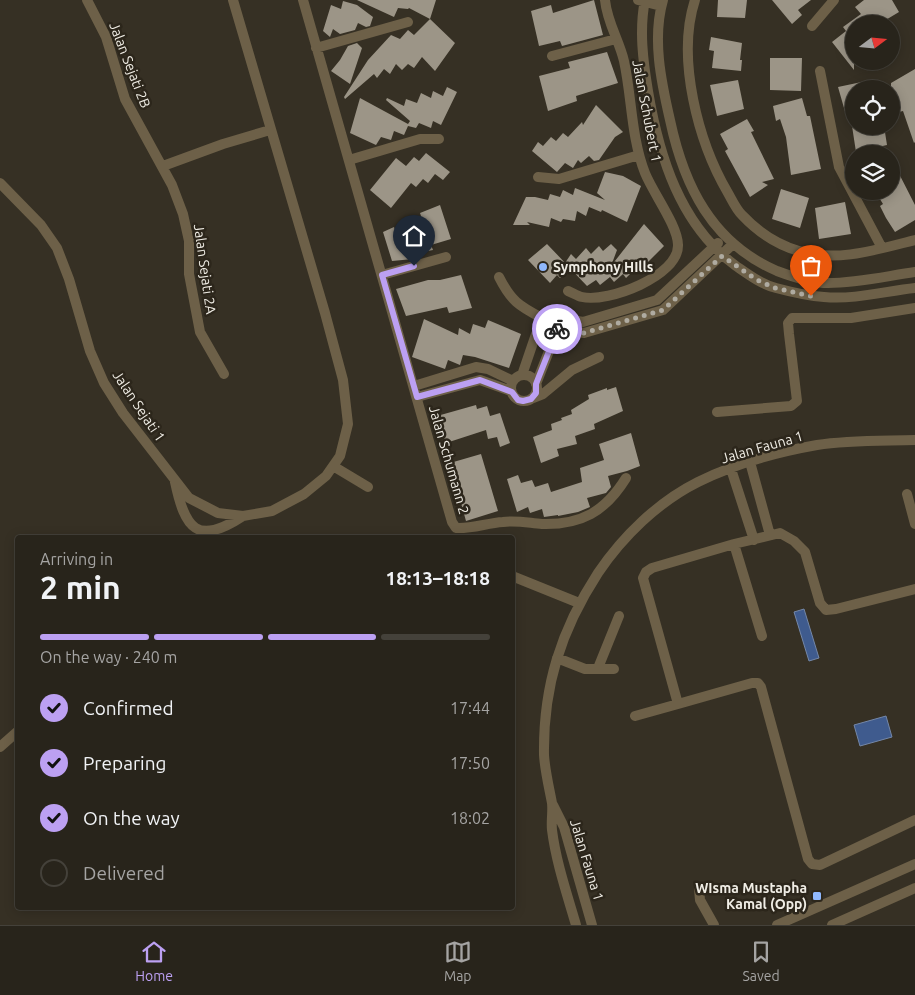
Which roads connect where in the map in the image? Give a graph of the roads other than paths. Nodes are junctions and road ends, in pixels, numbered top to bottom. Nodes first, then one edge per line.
1 (87, 0) edge
2 (233, 0) edge
3 (303, 0) edge
4 (605, 0) edge
5 (695, 0) edge
6 (834, 0) edge
7 (643, 1) edge
8 (662, 3) edge
9 (408, 22) dead end
10 (812, 26) dead end
11 (616, 39) junction
12 (316, 48) junction
13 (552, 56) dead end
14 (820, 71) dead end
15 (270, 130) junction
16 (439, 139) dead end
17 (639, 155) junction
18 (349, 160) junction
19 (162, 166) junction
20 (538, 177) dead end
21 (0, 183) edge
22 (725, 236) junction
23 (915, 240) edge
24 (733, 244) junction
25 (714, 247) junction
26 (882, 248) junction
27 (722, 256) junction
28 (446, 257) dead end
29 (915, 272) edge
30 (382, 275) junction
31 (499, 277) dead end
32 (915, 288) edge
33 (568, 291) dead end
34 (915, 308) edge
35 (543, 323) junction
36 (558, 326) junction
37 (599, 357) dead end
38 (476, 368) junction
39 (224, 374) dead end
40 (518, 378) junction
41 (480, 380) junction
42 (536, 384) junction
43 (416, 391) junction
44 (512, 392) junction
45 (533, 398) junction
46 (717, 412) dead end
47 (915, 440) edge
48 (750, 462) junction
49 (334, 466) junction
50 (731, 469) junction
51 (626, 478) dead end
52 (175, 479) junction
53 (368, 487) dead end
54 (907, 494) dead end
55 (243, 516) junction
56 (915, 524) edge
57 (770, 536) junction
58 (754, 540) junction
59 (734, 544) junction
60 (515, 577) edge
61 (915, 589) edge
62 (579, 603) junction
63 (618, 616) dead end
64 (762, 636) dead end
65 (557, 658) junction
66 (598, 668) junction
67 (614, 669) dead end
68 (678, 704) junction
69 (635, 716) dead end
70 (15, 734) edge
71 (0, 747) edge
72 (552, 805) junction
73 (915, 820) edge
74 (915, 864) edge
75 (915, 888) edge
76 (699, 889) dead end
77 (576, 925) edge
78 (592, 925) edge
79 (714, 925) edge
80 (777, 925) edge
81 (832, 925) edge

1 - 19 street, Jalan Sejati 2B
2 - 15 street, Jalan Sejati 1
3 - 12 street
4 - 11 street, Jalan Schubert 1
5 - 26 street
6 - 10 street
7 - 8 street
7 - 25 street
8 - 22 street
9 - 12 street
11 - 13 street
11 - 17 street, Jalan Schubert 1
12 - 18 street
14 - 26 street
15 - 19 street
15 - 49 street, Jalan Sejati 1
16 - 18 street
17 - 20 street
17 - 33 street, Jalan Schubert 1
18 - 30 street
19 - 39 street, Jalan Sejati 2A
21 - 52 street, Jalan Sejati 1
22 - 24 street
22 - 25 street
23 - 26 street
24 - 27 street
24 - 29 street
25 - 27 street
25 - 36 street
27 - 32 street
27 - 36 street
28 - 30 street
30 - 43 street
31 - 35 street
34 - 46 street
35 - 36 street
35 - 36 street
35 - 40 street
36 - 42 street
37 - 45 street
38 - 40 street
38 - 41 street
38 - 43 street
40 - 42 street
40 - 44 street
41 - 43 street
41 - 44 street
42 - 45 street
43 - 51 street, Jalan Schumann 2
44 - 45 street
47 - 48 street, Jalan Fauna 1
48 - 50 street, Jalan Fauna 1
48 - 57 street
49 - 53 street
49 - 55 street, Jalan Sejati 1
50 - 58 street
50 - 62 street, Jalan Fauna 1
52 - 55 street, Jalan Sejati 1
52 - 55 street
54 - 56 street
57 - 58 street
57 - 61 street
58 - 59 street
59 - 64 street
59 - 68 street
60 - 62 street
62 - 65 street, Jalan Fauna 1
63 - 66 street
65 - 66 street
65 - 72 street, Jalan Fauna 1
66 - 67 street
68 - 69 street
68 - 73 street
70 - 71 street
72 - 77 street, Jalan Fauna 1
72 - 78 street, Jalan Fauna 1
74 - 80 street
75 - 81 street
76 - 79 street

